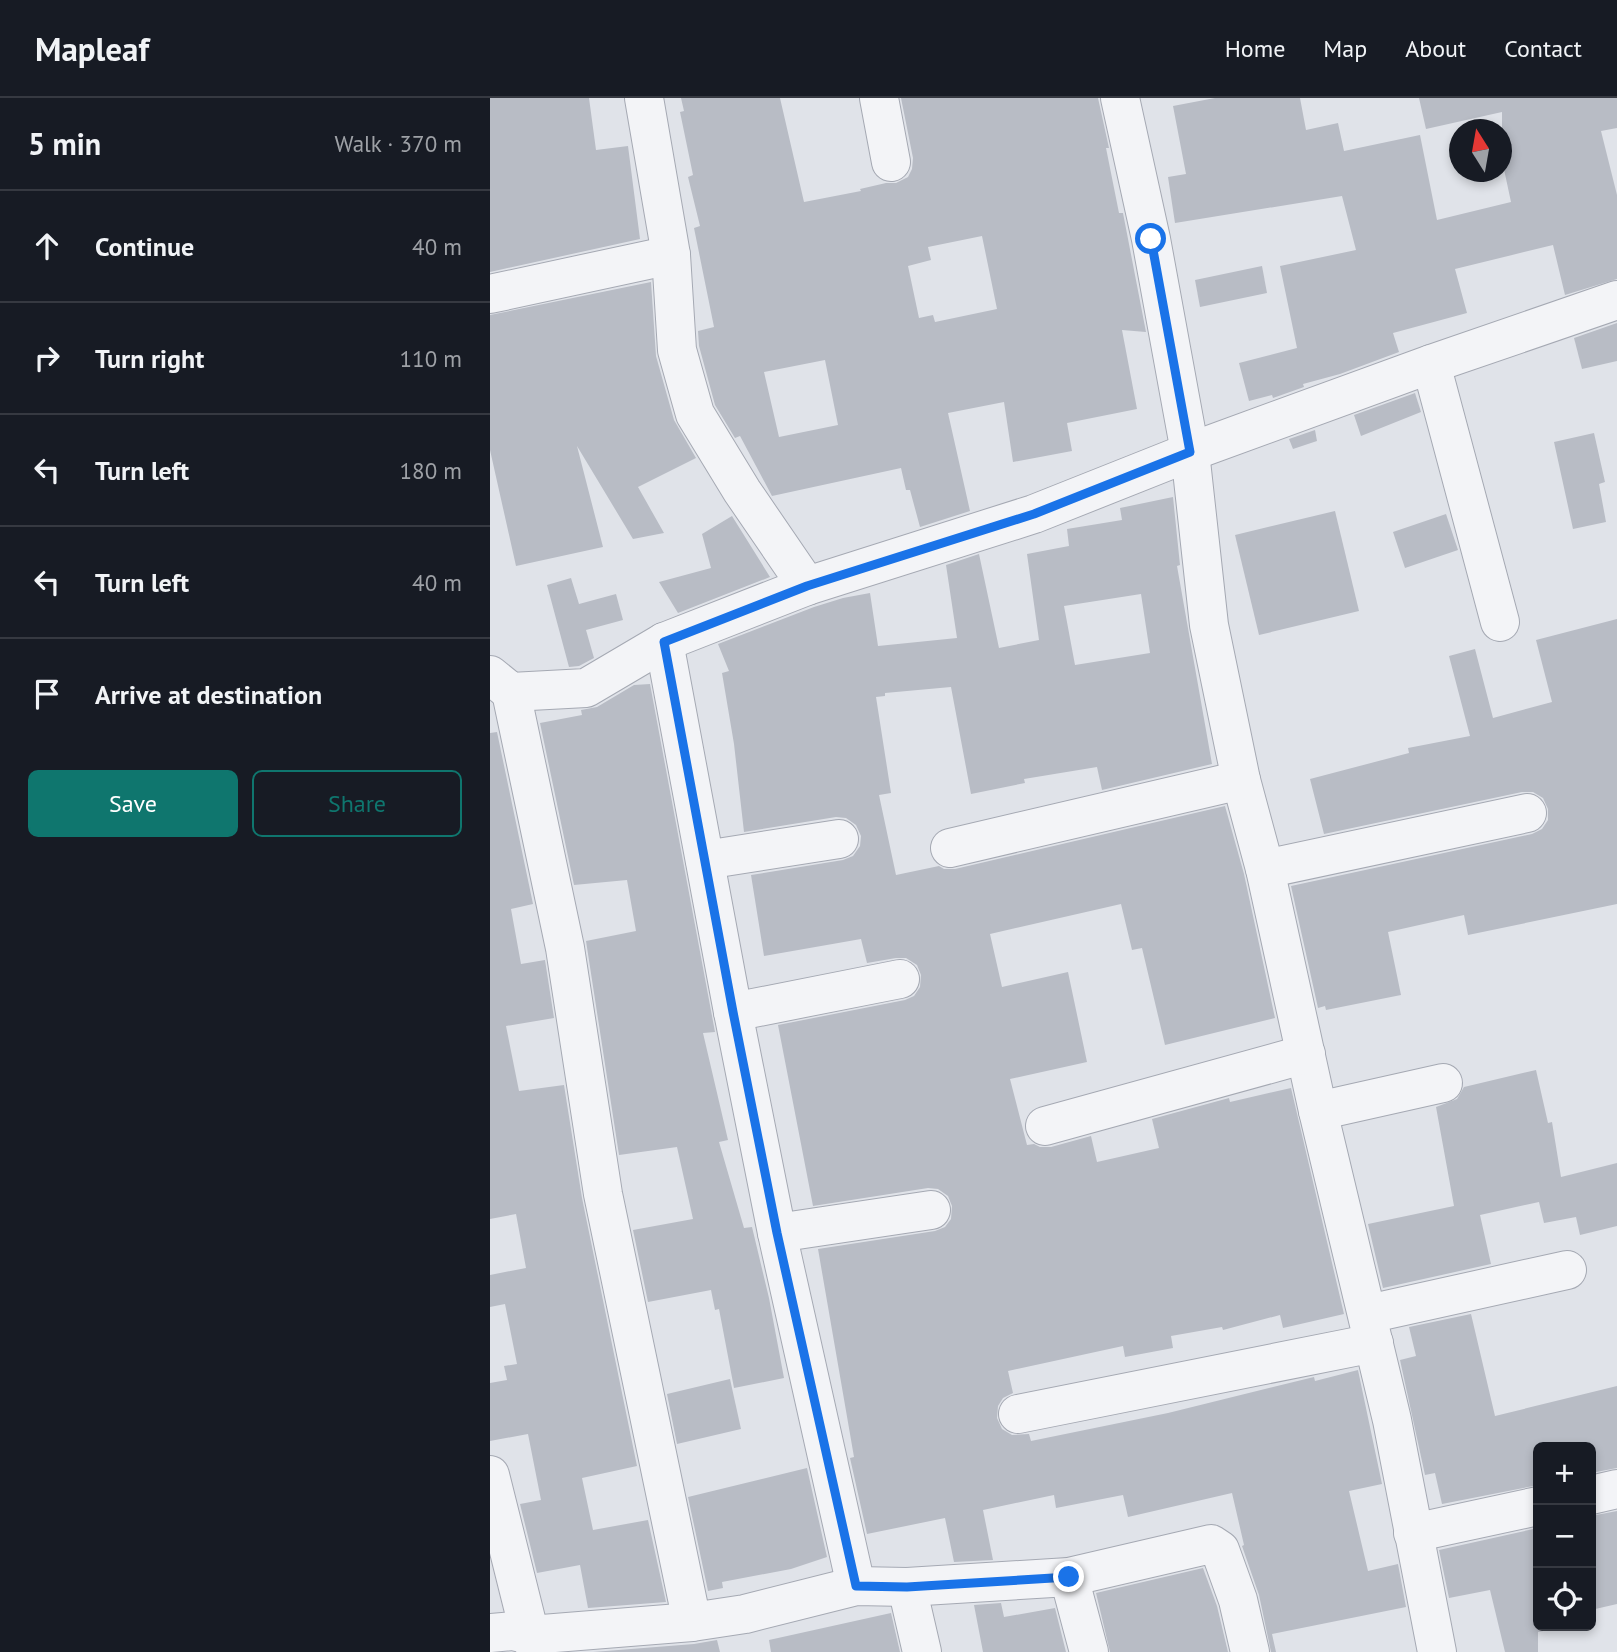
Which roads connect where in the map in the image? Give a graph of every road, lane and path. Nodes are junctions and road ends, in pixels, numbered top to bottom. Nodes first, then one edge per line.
1 (643, 98) edge
2 (879, 98) edge
3 (1120, 98) edge
4 (891, 162) dead end
5 (671, 256) junction
6 (490, 294) edge
7 (1617, 300) edge
8 (1431, 364) junction
9 (1190, 452) junction
10 (807, 586) junction
11 (1500, 622) dead end
12 (664, 642) junction
13 (501, 684) edge
14 (1241, 780) junction
15 (1527, 813) dead end
16 (839, 839) dead end
17 (950, 848) dead end
18 (705, 860) junction
19 (1265, 869) junction
20 (900, 979) dead end
21 (733, 1012) junction
22 (1306, 1055) junction
23 (1443, 1083) dead end
24 (1318, 1111) junction
25 (1045, 1126) dead end
26 (931, 1210) dead end
27 (777, 1233) junction
28 (1567, 1270) dead end
29 (1371, 1328) junction
30 (1018, 1415) dead end
31 (490, 1475) edge
32 (1617, 1489) edge
33 (1596, 1494) edge
34 (1533, 1507) edge
35 (1413, 1533) junction
36 (1069, 1577) junction
37 (856, 1586) junction
38 (907, 1587) junction
39 (692, 1622) junction
40 (490, 1633) edge
41 (533, 1643) edge
42 (922, 1652) edge
43 (1088, 1652) edge
44 (1250, 1652) edge
45 (1437, 1652) edge

1 - 5 street
2 - 4 street
3 - 9 street
5 - 6 street
5 - 10 street
7 - 8 street
8 - 9 street
8 - 11 street
9 - 10 street
9 - 14 street
10 - 12 street
12 - 13 street
12 - 18 street
13 - 39 street
14 - 17 street
14 - 19 street
15 - 19 street
16 - 18 street
18 - 21 street
19 - 22 street
20 - 21 street
21 - 27 street
22 - 24 street
22 - 25 street
23 - 24 street
24 - 29 street
26 - 27 street
27 - 37 street
28 - 29 street
29 - 30 street
29 - 35 street
31 - 41 street
32 - 33 street
34 - 35 street
35 - 45 street
36 - 38 street
36 - 43 street
36 - 44 street
37 - 38 street
37 - 39 street
38 - 42 street
39 - 41 street
40 - 41 street

